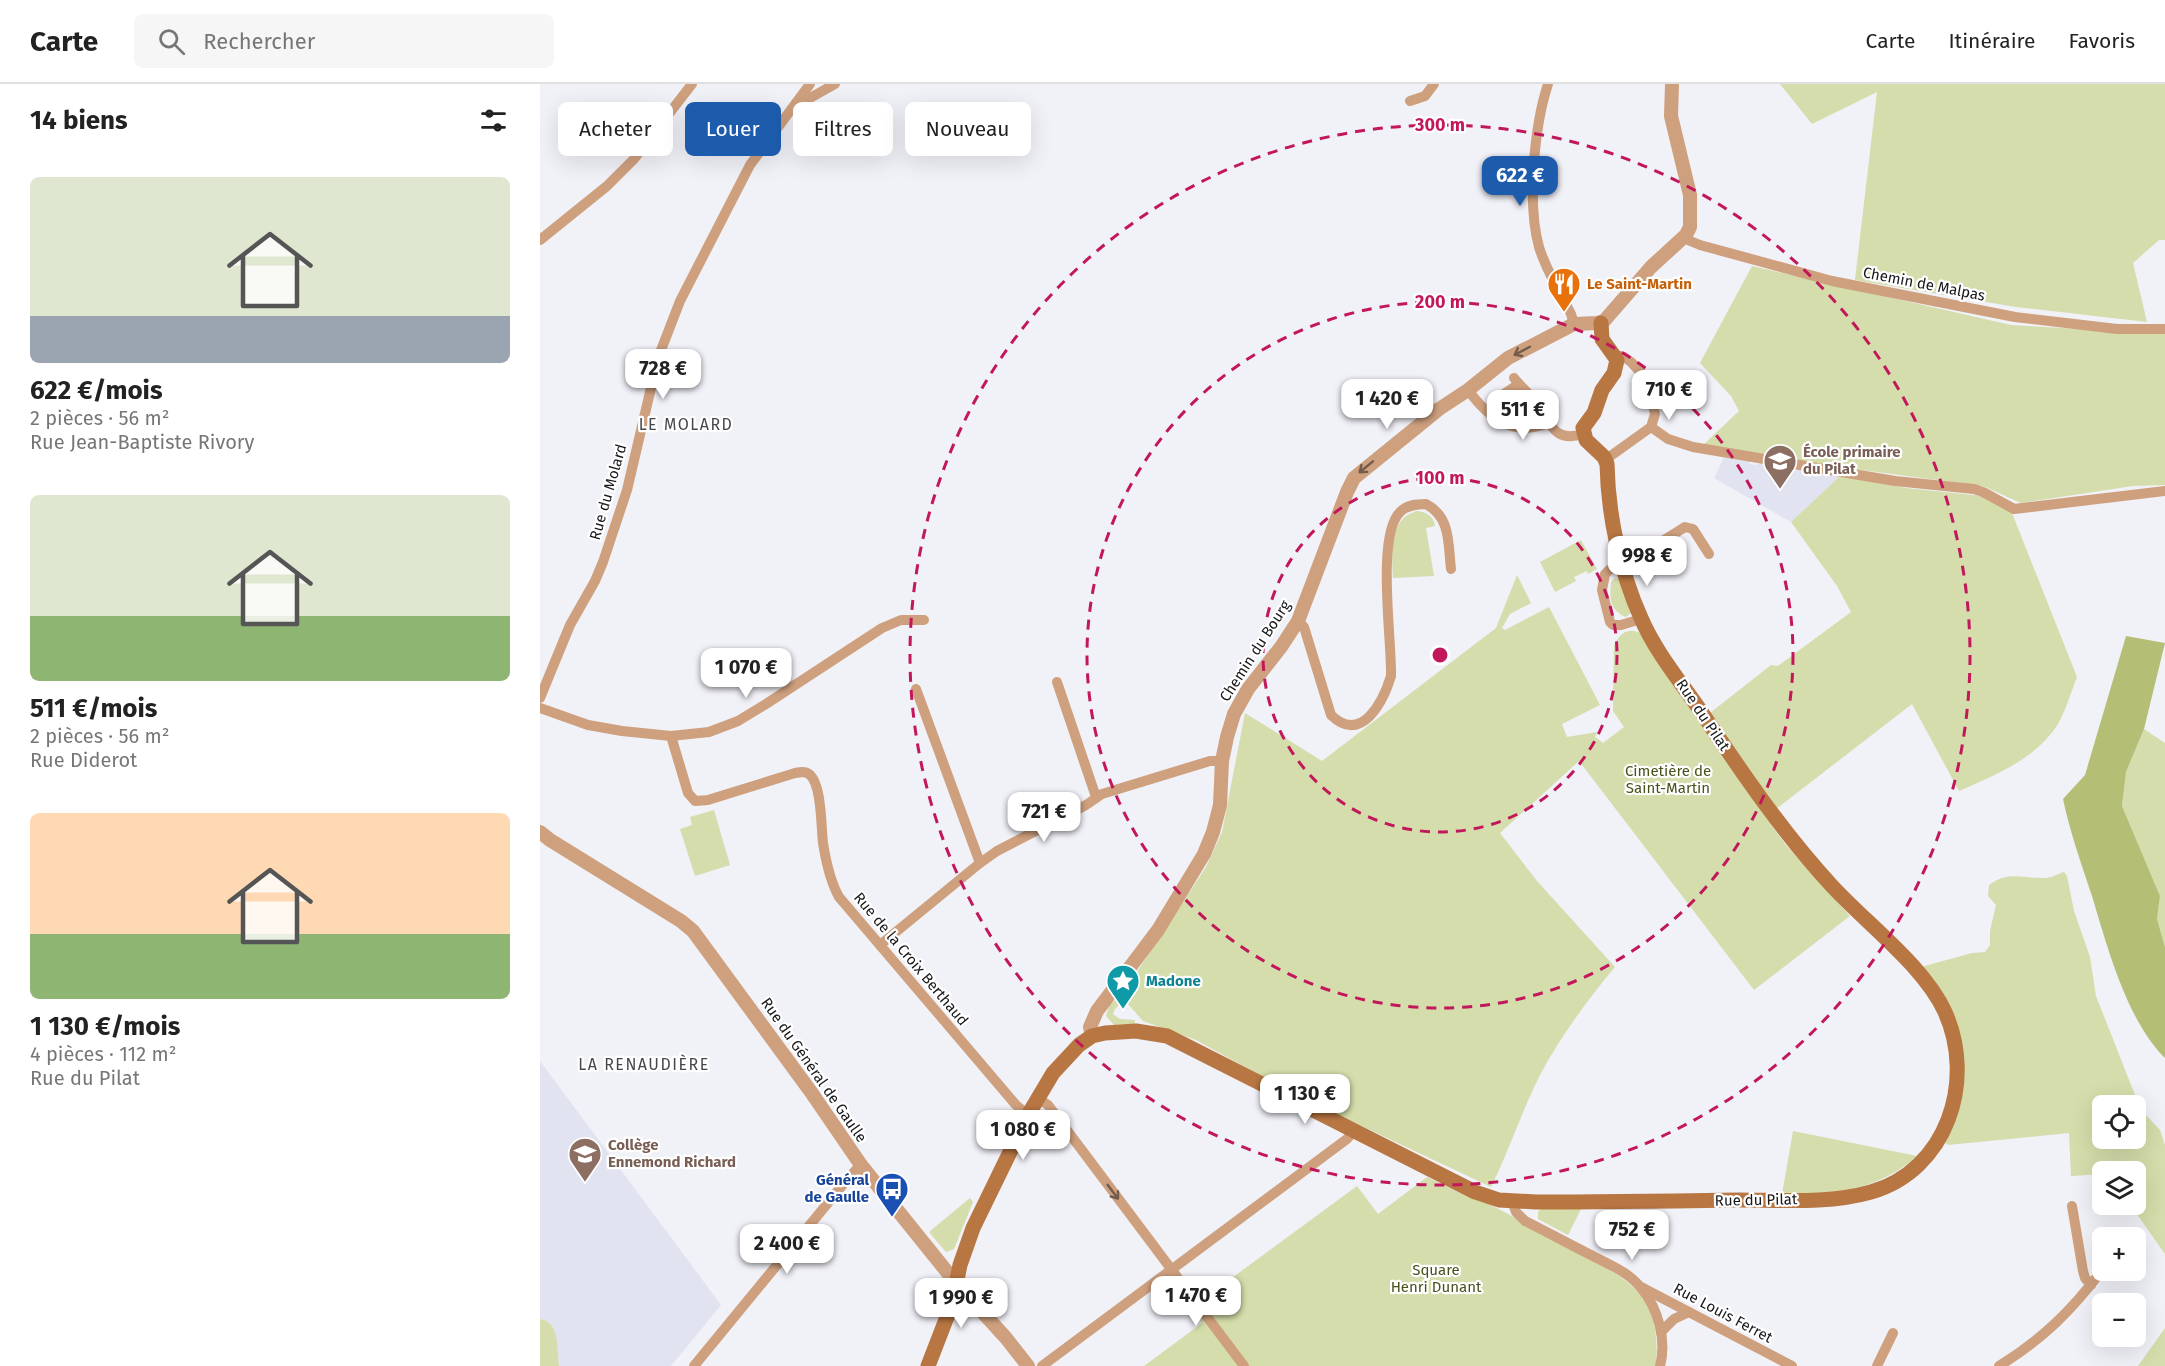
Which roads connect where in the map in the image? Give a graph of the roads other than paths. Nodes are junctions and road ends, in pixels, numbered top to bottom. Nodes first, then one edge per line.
1 (692, 84) edge
2 (810, 84) edge
3 (835, 84) edge
4 (1434, 84) edge
5 (1548, 84) edge
6 (1672, 84) edge
7 (1410, 101) dead end
8 (797, 102) edge
9 (803, 102) edge
10 (793, 107) edge
11 (1683, 238) junction
12 (540, 240) edge
13 (1601, 323) junction
14 (1574, 324) junction
15 (2165, 329) edge
16 (1615, 355) junction
17 (1468, 390) junction
18 (1504, 394) dead end
19 (1548, 423) junction
20 (1651, 428) junction
21 (1583, 434) junction
22 (1605, 460) junction
23 (2165, 491) edge
24 (1709, 554) dead end
25 (1623, 564) junction
26 (1451, 569) dead end
27 (1641, 619) junction
28 (924, 620) dead end
29 (1298, 621) junction
30 (1057, 682) dead end
31 (916, 688) dead end
32 (540, 698) edge
33 (540, 708) edge
34 (671, 736) junction
35 (1222, 760) junction
36 (1096, 797) junction
37 (540, 832) edge
38 (980, 863) junction
39 (880, 945) junction
40 (1092, 1036) junction
41 (1038, 1098) junction
42 (1028, 1115) junction
43 (1354, 1131) junction
44 (861, 1165) junction
45 (1512, 1201) junction
46 (2072, 1206) dead end
47 (1172, 1270) junction
48 (2094, 1281) edge
49 (956, 1283) junction
50 (2091, 1285) junction
51 (1641, 1287) junction
52 (1689, 1312) junction
53 (1661, 1332) junction
54 (1893, 1333) dead end
55 (694, 1366) edge
56 (928, 1366) edge
57 (1028, 1366) edge
58 (1042, 1366) edge
59 (1244, 1366) edge
60 (1660, 1366) edge
61 (1792, 1366) edge
62 (1877, 1366) edge
63 (1999, 1366) edge

1 - 12 street
2 - 8 street, Rue du Molard
3 - 9 street
4 - 7 street
5 - 14 street
6 - 11 street
10 - 32 street, Rue du Molard
11 - 13 street
11 - 15 street, Chemin de Malpas
13 - 14 street, Chemin du Bourg
13 - 16 main road
14 -> 17 street, Chemin du Bourg
16 - 20 street
16 - 21 main road
17 - 19 street
17 -> 29 street, Chemin du Bourg
18 - 19 street
19 - 21 street
20 - 22 street
20 - 23 street
21 - 22 main road
22 - 25 main road, Rue du Pilat
24 - 25 street
25 - 27 main road, Rue du Pilat
25 - 27 street
26 - 29 street
27 - 45 main road, Rue du Pilat
28 - 34 street
29 - 35 street, Chemin du Bourg
30 - 36 street
31 - 38 street
33 - 34 street
34 - 39 street, Rue de la Croix Berthaud
35 - 36 street
35 - 40 street, Chemin du Bourg
36 - 38 street
37 - 44 street, Rue du Général de Gaulle
38 - 39 street
39 - 42 street, Rue de la Croix Berthaud
40 - 41 main road
40 - 43 main road, Rue du Pilat
41 - 42 main road
41 -> 47 street
42 - 49 main road
43 - 45 main road, Rue du Pilat
43 - 47 street
44 - 49 street, Rue du Général de Gaulle
44 - 55 street
45 - 51 street, Rue Louis Ferret
46 - 50 street
47 - 58 street
47 - 59 street
48 - 50 street
49 - 56 main road
49 - 57 street, Rue du Général de Gaulle
50 - 63 street
51 - 52 street, Rue Louis Ferret
51 - 53 street
52 - 53 street
52 - 61 street, Rue Louis Ferret
53 - 60 street
54 - 62 street

